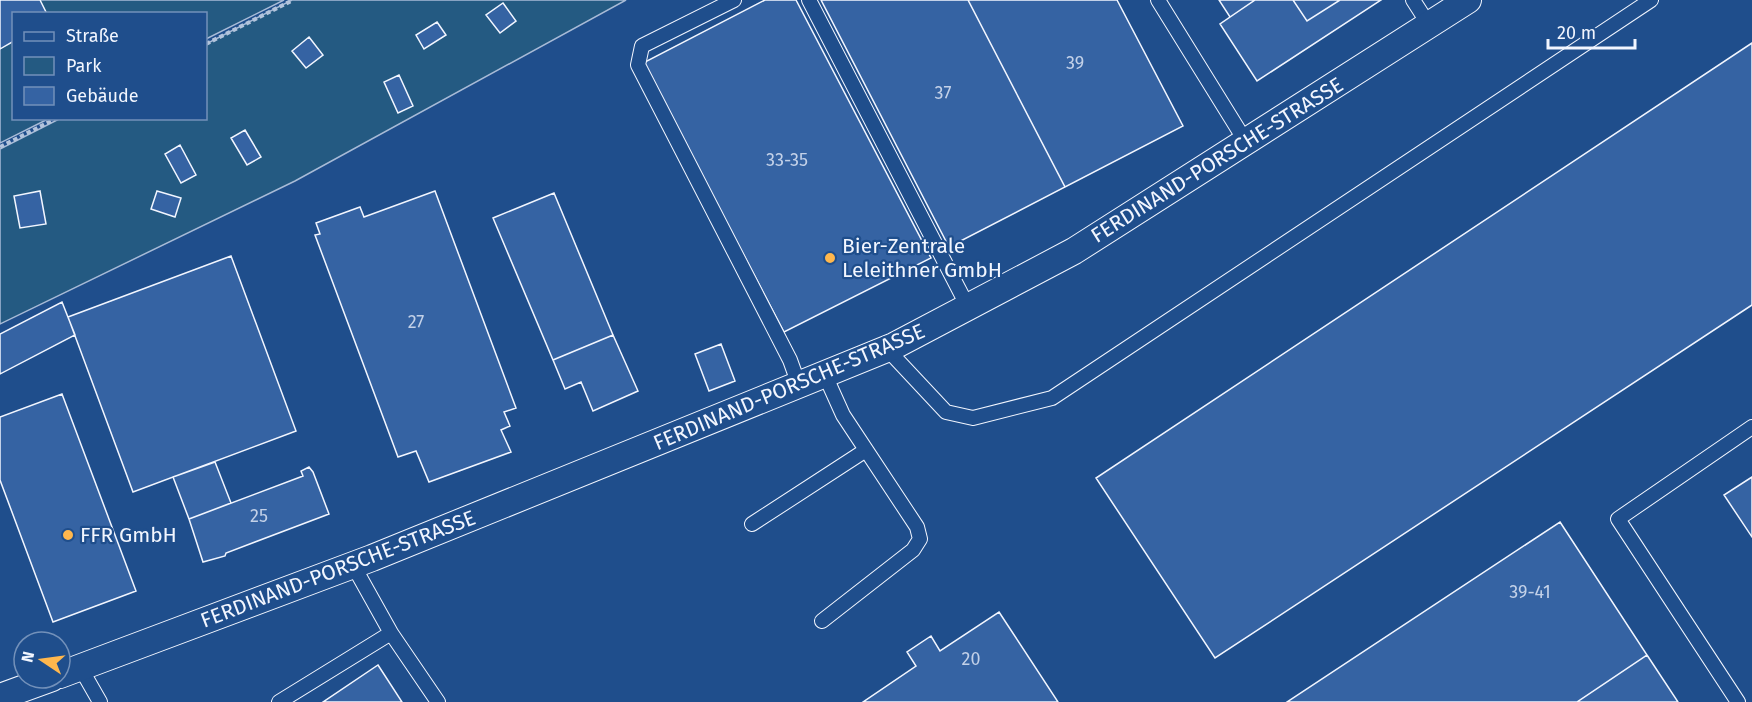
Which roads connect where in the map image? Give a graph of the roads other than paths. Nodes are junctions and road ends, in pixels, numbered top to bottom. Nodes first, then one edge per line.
1 (734, 0) edge
2 (809, 0) edge
3 (1158, 0) edge
4 (1413, 0) edge
5 (1468, 0) edge
6 (1651, 0) edge
7 (1429, 25) junction
8 (1246, 142) junction
9 (968, 307) junction
10 (887, 349) junction
11 (825, 375) junction
12 (799, 385) junction
13 (1752, 427) edge
14 (866, 450) junction
15 (752, 524) dead end
16 (353, 565) junction
17 (822, 621) dead end
18 (391, 633) junction
19 (72, 670) edge
20 (72, 673) edge
21 (19, 690) edge
22 (0, 697) edge
23 (100, 702) edge
24 (279, 702) edge
25 (438, 702) edge
26 (1738, 702) edge

1 - 12 lane
2 - 9 lane
3 - 8 lane
4 - 7 lane
5 - 7 street, FERDINAND-PORSCHE-STRASSE
6 - 10 lane
7 - 8 street, FERDINAND-PORSCHE-STRASSE
8 - 9 street, FERDINAND-PORSCHE-STRASSE
9 - 10 street, FERDINAND-PORSCHE-STRASSE
10 - 11 street, FERDINAND-PORSCHE-STRASSE
11 - 12 street, FERDINAND-PORSCHE-STRASSE
11 - 14 lane
12 - 16 street, FERDINAND-PORSCHE-STRASSE
13 - 26 lane
14 - 15 lane
14 - 17 lane
16 - 18 lane
16 - 19 street, FERDINAND-PORSCHE-STRASSE
18 - 24 lane
18 - 25 lane
20 - 23 lane
21 - 22 street

